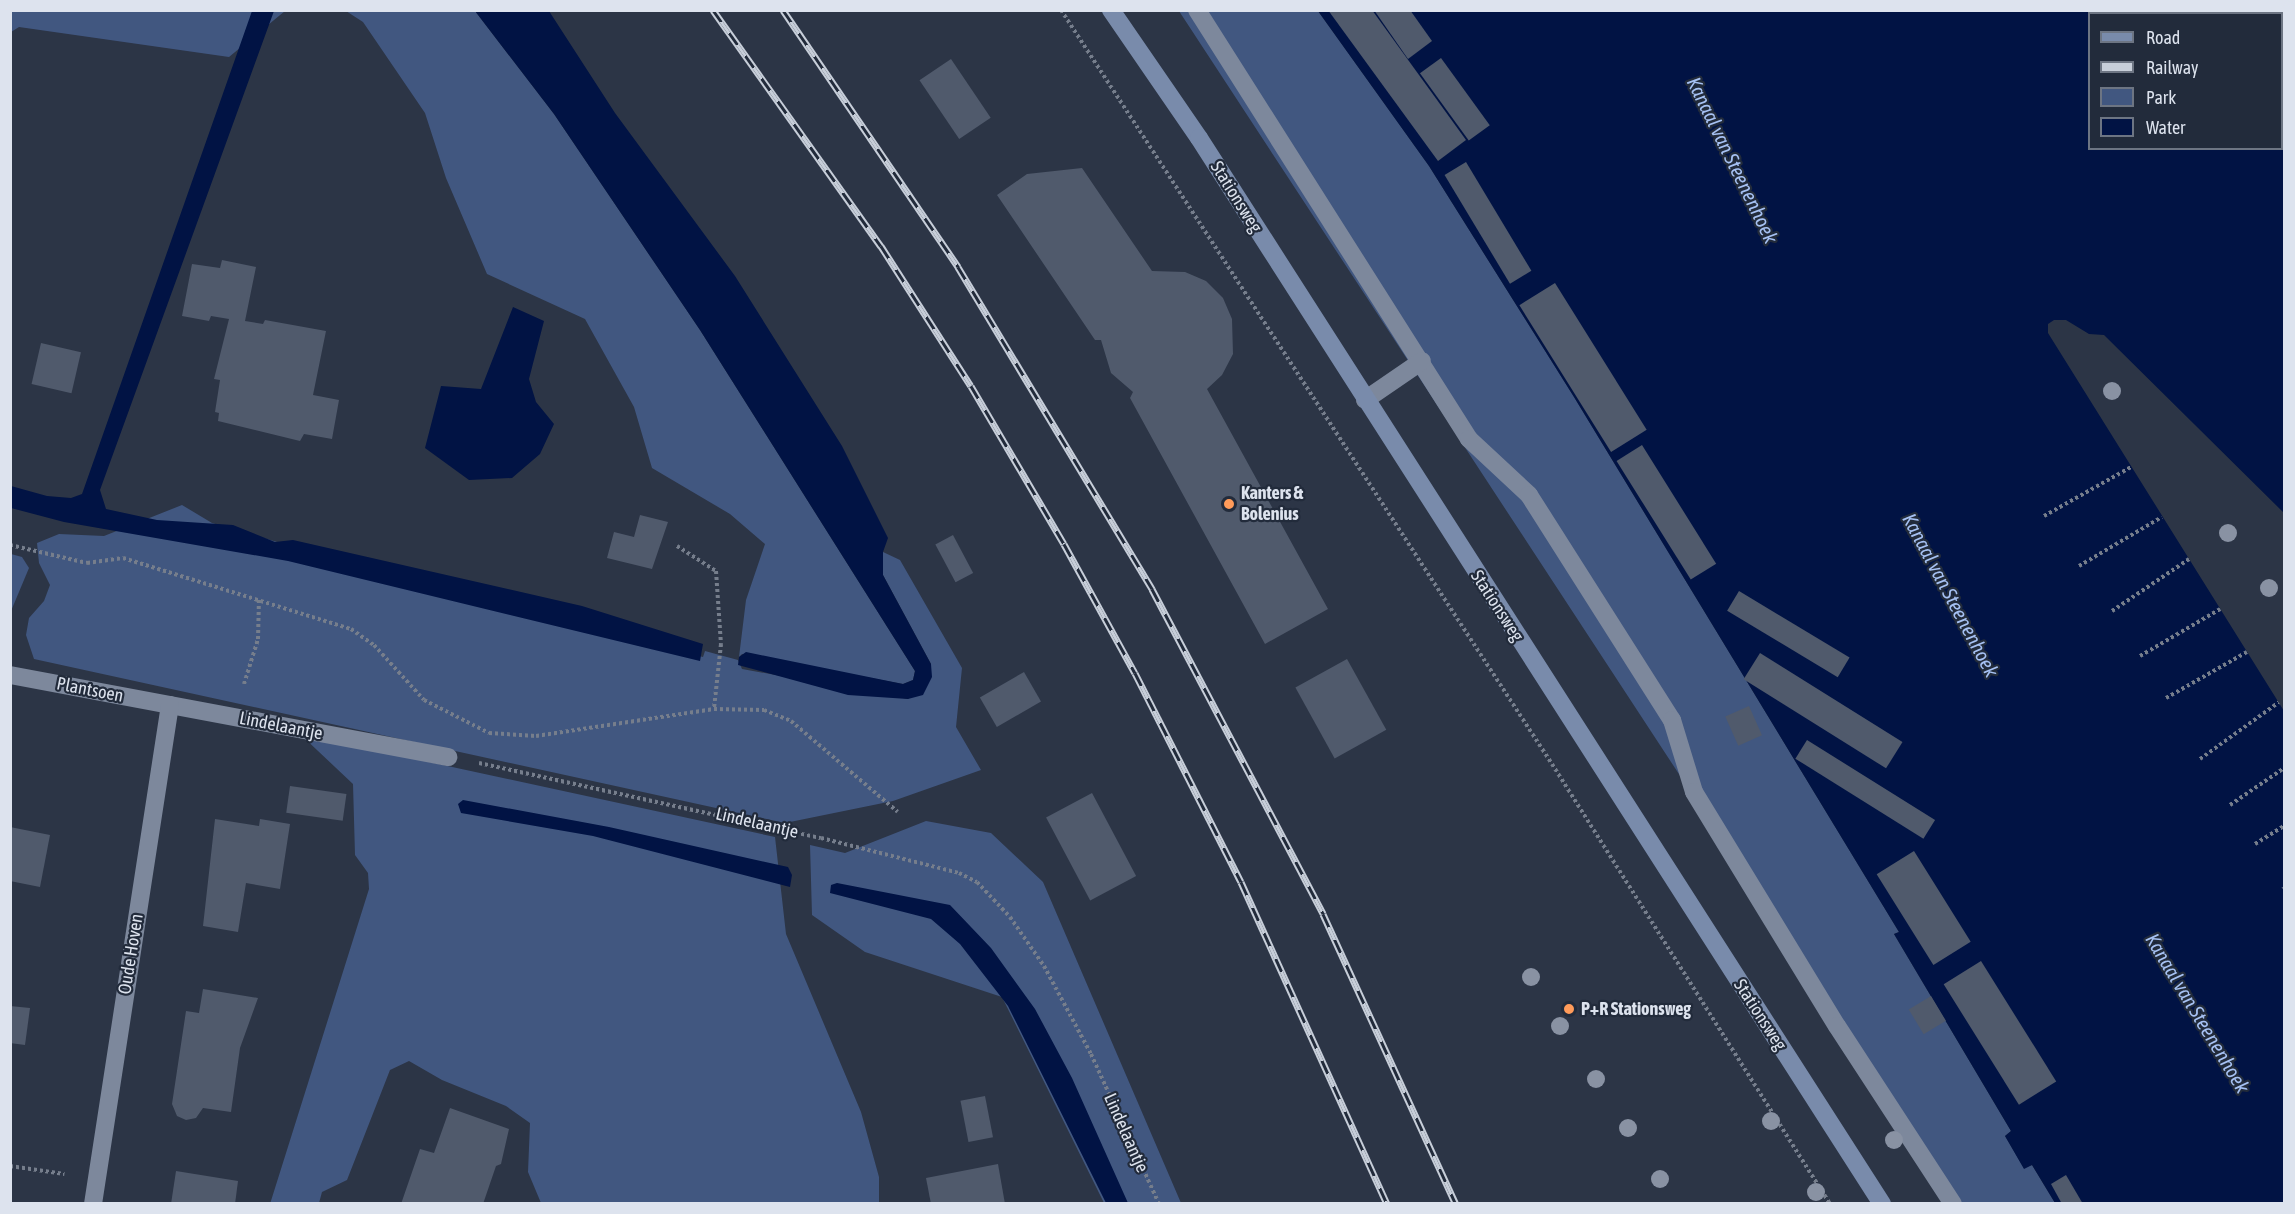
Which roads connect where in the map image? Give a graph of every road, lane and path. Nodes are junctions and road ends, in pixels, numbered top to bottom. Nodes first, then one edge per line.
1 (1061, 10) edge
2 (1111, 10) edge
3 (1197, 10) edge
4 (1422, 361) junction
5 (1365, 400) junction
6 (2131, 467) dead end
7 (2044, 516) dead end
8 (2162, 517) dead end
9 (10, 545) edge
10 (677, 546) dead end
11 (2188, 559) dead end
12 (2079, 566) dead end
13 (259, 599) junction
14 (2220, 609) dead end
15 (2112, 611) dead end
16 (2247, 652) dead end
17 (2140, 656) dead end
18 (10, 675) edge
19 (2166, 698) dead end
20 (2279, 702) dead end
21 (170, 705) junction
22 (714, 709) junction
23 (236, 717) junction
24 (448, 757) joint
25 (2200, 759) dead end
26 (2284, 768) edge
27 (2230, 805) dead end
28 (898, 812) dead end
29 (2284, 826) edge
30 (2255, 844) dead end
31 (10, 1166) edge
32 (97, 1179) junction
33 (93, 1203) edge
34 (1158, 1203) edge
35 (1830, 1203) edge
36 (1882, 1203) edge
37 (1953, 1203) edge

1 - 35 path
2 - 5 main road, Stationsweg
3 - 4 street
4 - 5 street
4 - 37 street
5 - 36 main road, Stationsweg
6 - 7 path
8 - 12 path
9 - 13 path
10 - 22 path
11 - 15 path
13 - 22 path
13 - 23 path
14 - 17 path
16 - 19 path
18 - 21 street, Plantsoen
20 - 25 path
21 - 23 street, Lindelaantje
21 - 32 street, Oude Hoven
22 - 28 path
23 - 24 street, Lindelaantje
24 - 34 path, Lindelaantje
26 - 27 path
29 - 30 path
31 - 32 path
32 - 33 street, Oude Hoven

